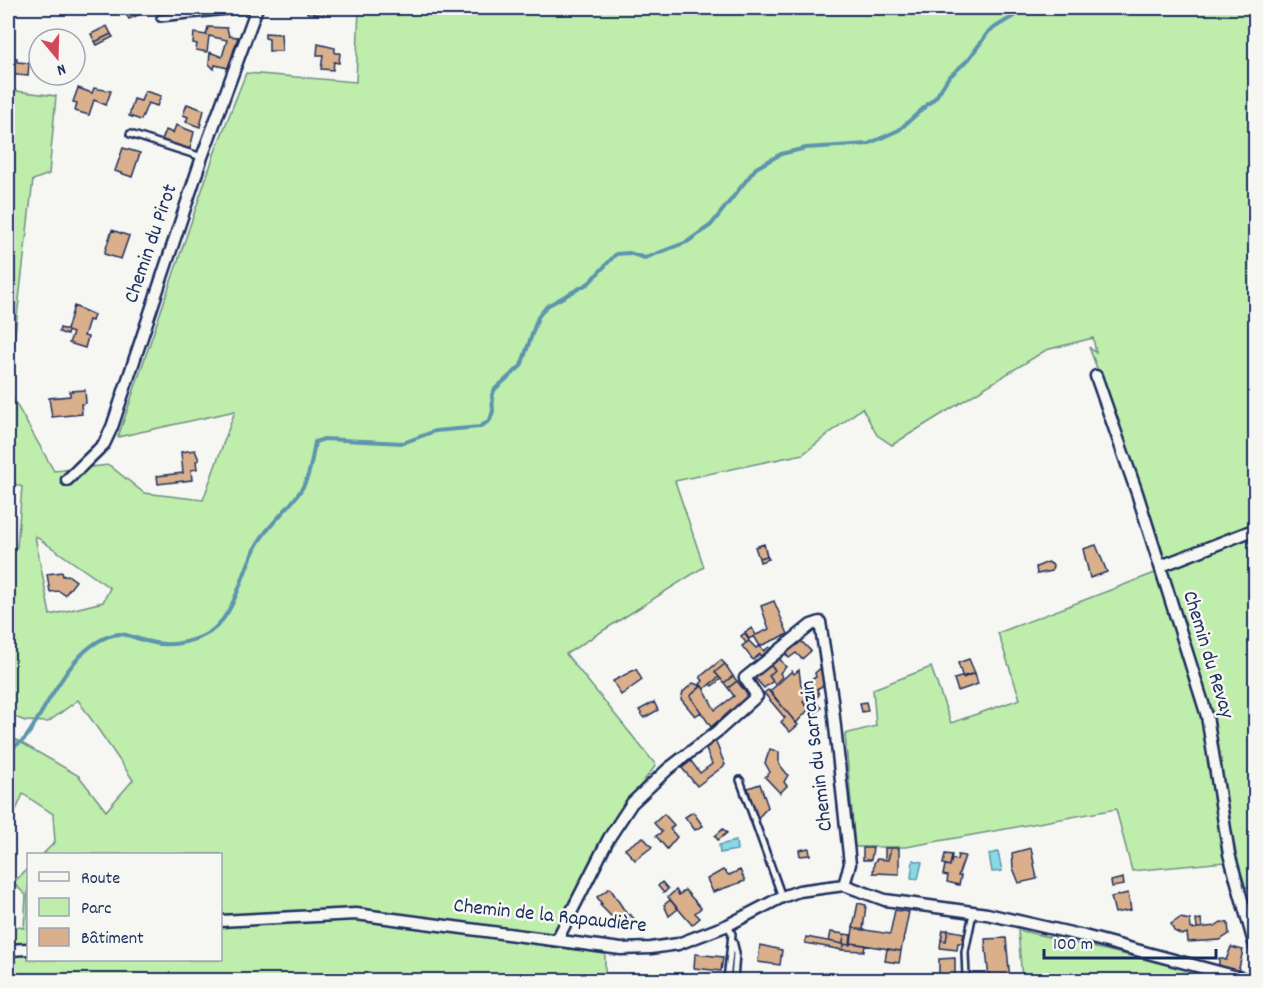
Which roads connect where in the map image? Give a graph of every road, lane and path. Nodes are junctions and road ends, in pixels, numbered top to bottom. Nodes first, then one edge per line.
1 (257, 8) edge
2 (159, 18) dead end
3 (129, 134) dead end
4 (202, 157) junction
5 (1096, 376) dead end
6 (67, 480) dead end
7 (1256, 529) edge
8 (1161, 566) junction
9 (740, 780) dead end
10 (844, 885) junction
11 (782, 897) junction
12 (974, 911) junction
13 (222, 921) edge
14 (730, 930) junction
15 (557, 940) junction
16 (27, 949) edge
17 (8, 950) edge
18 (1256, 951) edge
19 (966, 977) dead end
20 (728, 981) edge
21 (734, 981) edge
22 (1249, 981) edge

1 - 2 lane
1 - 4 street, Chemin du Pirot
3 - 4 lane
4 - 6 street, Chemin du Pirot
5 - 8 street, Chemin du Revay
7 - 8 street
8 - 18 street, Chemin du Revay
9 - 11 lane
10 - 11 street, Chemin de la Rapaudière
10 - 12 street, Chemin de la Rapaudière
10 - 15 street, Chemin du Sarrazin
11 - 14 street, Chemin de la Rapaudière
12 - 19 lane
12 - 22 street, Chemin de la Rapaudière
13 - 15 street, Chemin de la Rapaudière
14 - 15 street, Chemin de la Rapaudière
14 - 20 lane
14 - 21 lane
16 - 17 street

